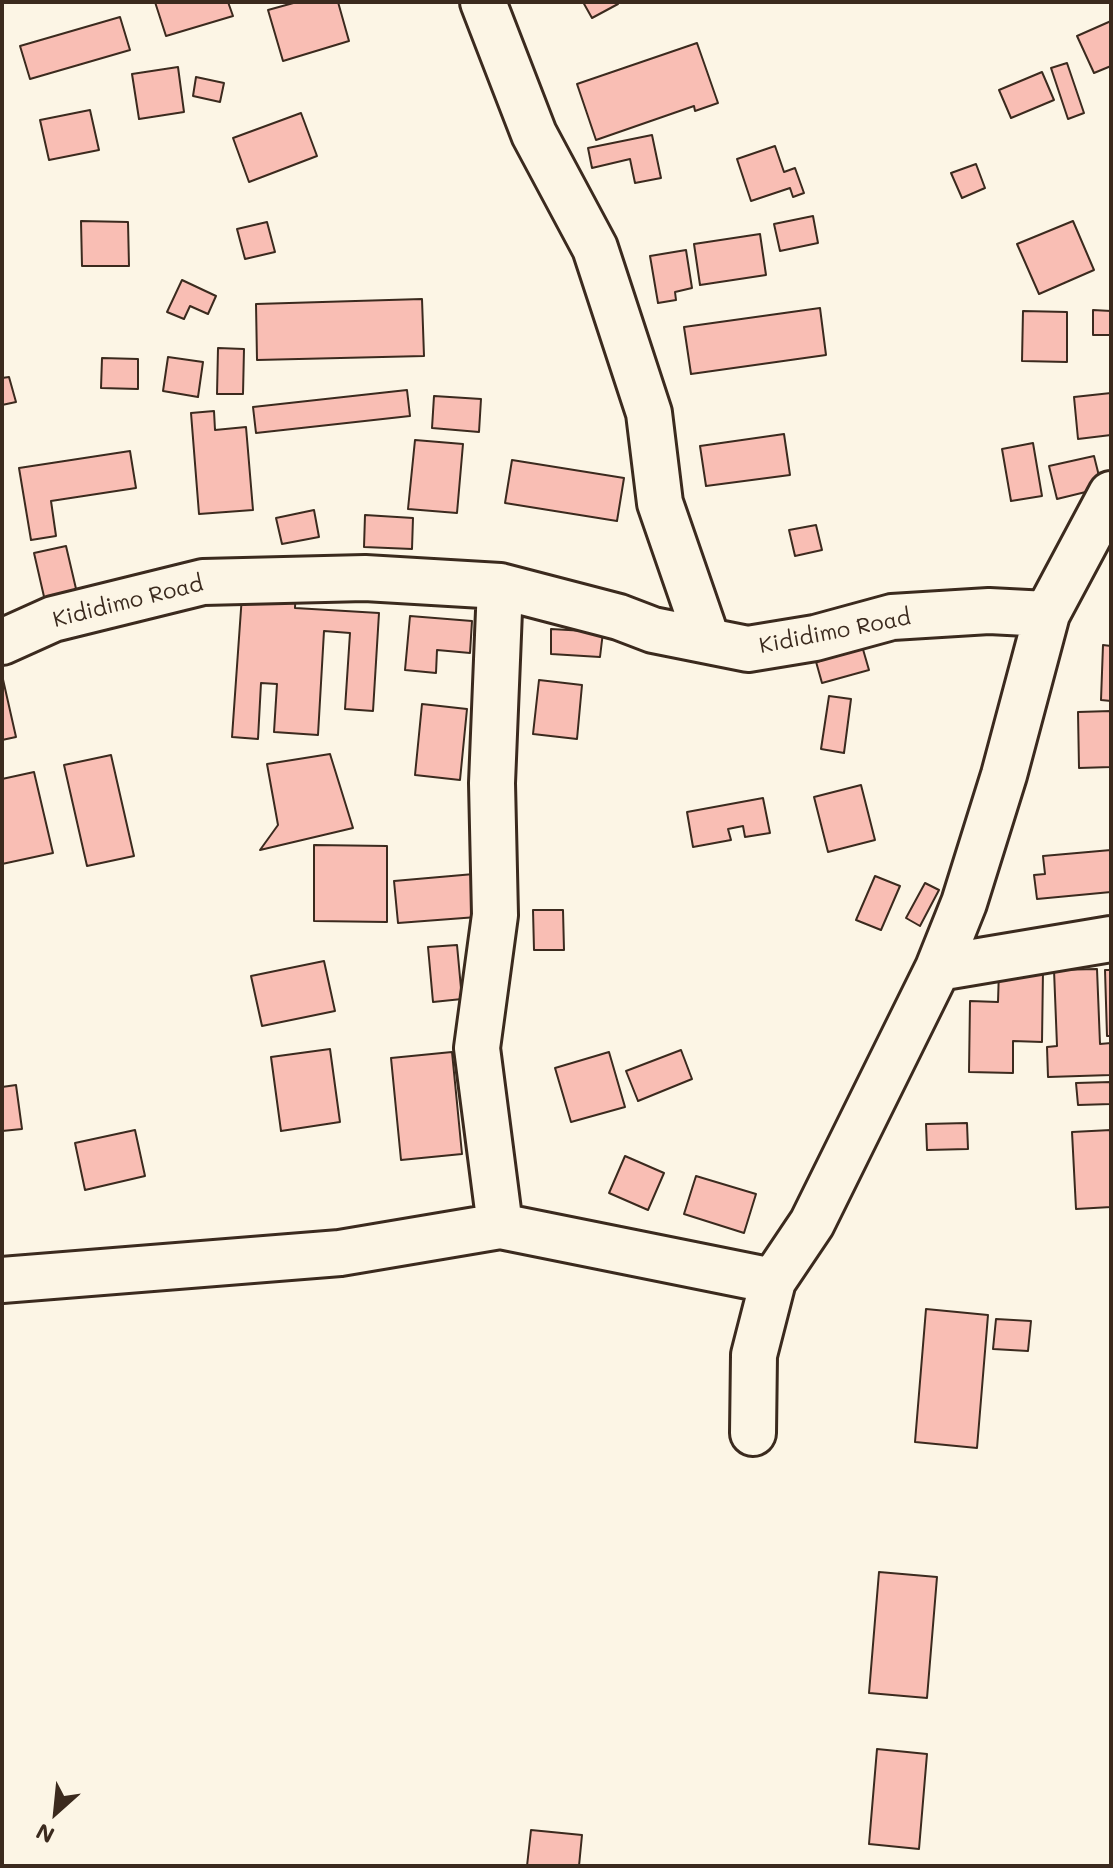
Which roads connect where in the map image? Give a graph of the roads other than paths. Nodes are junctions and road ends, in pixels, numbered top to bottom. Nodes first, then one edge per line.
1 (483, 2) edge
2 (1111, 494) edge
3 (500, 586) junction
4 (1047, 614) junction
5 (707, 639) junction
6 (2, 642) edge
7 (1111, 939) edge
8 (938, 968) junction
9 (500, 1226) junction
10 (2, 1280) edge
11 (773, 1281) junction
12 (753, 1433) dead end

1 - 5 street
2 - 4 street
3 - 5 street, Kididimo Road
3 - 6 street, Kididimo Road
3 - 9 street
4 - 5 street, Kididimo Road
4 - 8 street
7 - 8 street
8 - 11 street
9 - 10 street
9 - 11 street
11 - 12 street

